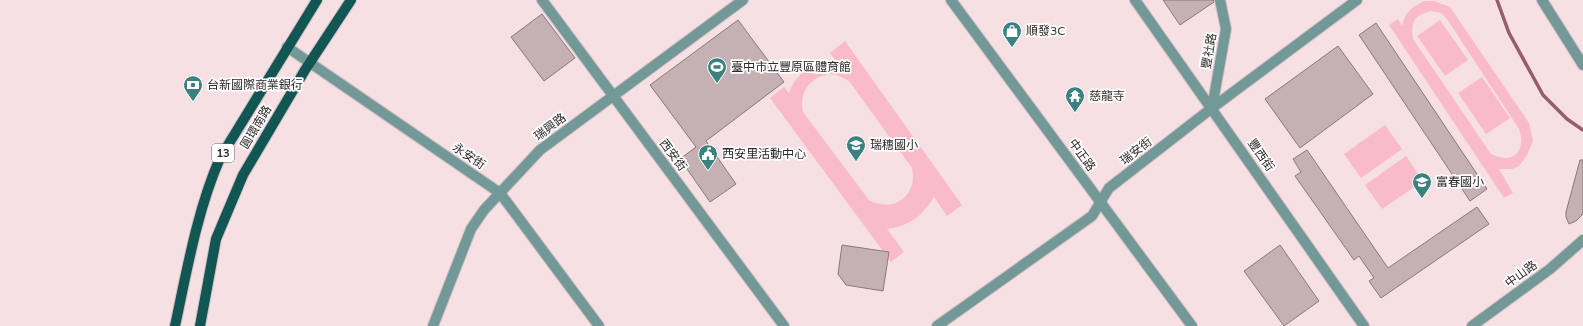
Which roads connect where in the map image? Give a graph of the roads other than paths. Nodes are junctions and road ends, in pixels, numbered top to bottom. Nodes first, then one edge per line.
1 (317, 0) edge
2 (351, 0) edge
3 (542, 0) edge
4 (743, 0) edge
5 (951, 0) edge
6 (1136, 0) edge
7 (1220, 0) edge
8 (1357, 0) edge
9 (1542, 0) edge
10 (287, 47) junction
11 (309, 63) junction
12 (1583, 66) edge
13 (613, 96) junction
14 (1212, 108) junction
15 (500, 193) junction
16 (1100, 202) junction
17 (1583, 240) edge
18 (175, 326) edge
19 (200, 326) edge
20 (434, 326) edge
21 (599, 326) edge
22 (784, 326) edge
23 (937, 326) edge
24 (1192, 326) edge
25 (1364, 326) edge
26 (1472, 326) edge

1 - 10 main road, 圓環南路 / 13
2 - 11 main road, 圓環南路 / 13
3 - 13 street, 西安街
4 - 13 street, 瑞興路
5 - 16 street, 中正路
6 - 14 street, 豐西街
7 - 14 street, 豐社路
8 - 14 street, 瑞安街
9 - 12 street
10 - 11 street, 永安街
10 - 18 main road, 圓環南路 / 13
11 - 15 street, 永安街
11 - 19 main road, 圓環南路 / 13
13 - 15 street, 瑞興路
13 - 22 street, 西安街
14 - 16 street, 瑞安街
14 - 25 street, 豐西街
15 - 20 street, 瑞興路
15 - 21 street, 永安街
16 - 23 street, 瑞安街
16 - 24 street, 中正路
17 - 26 street, 中山路

